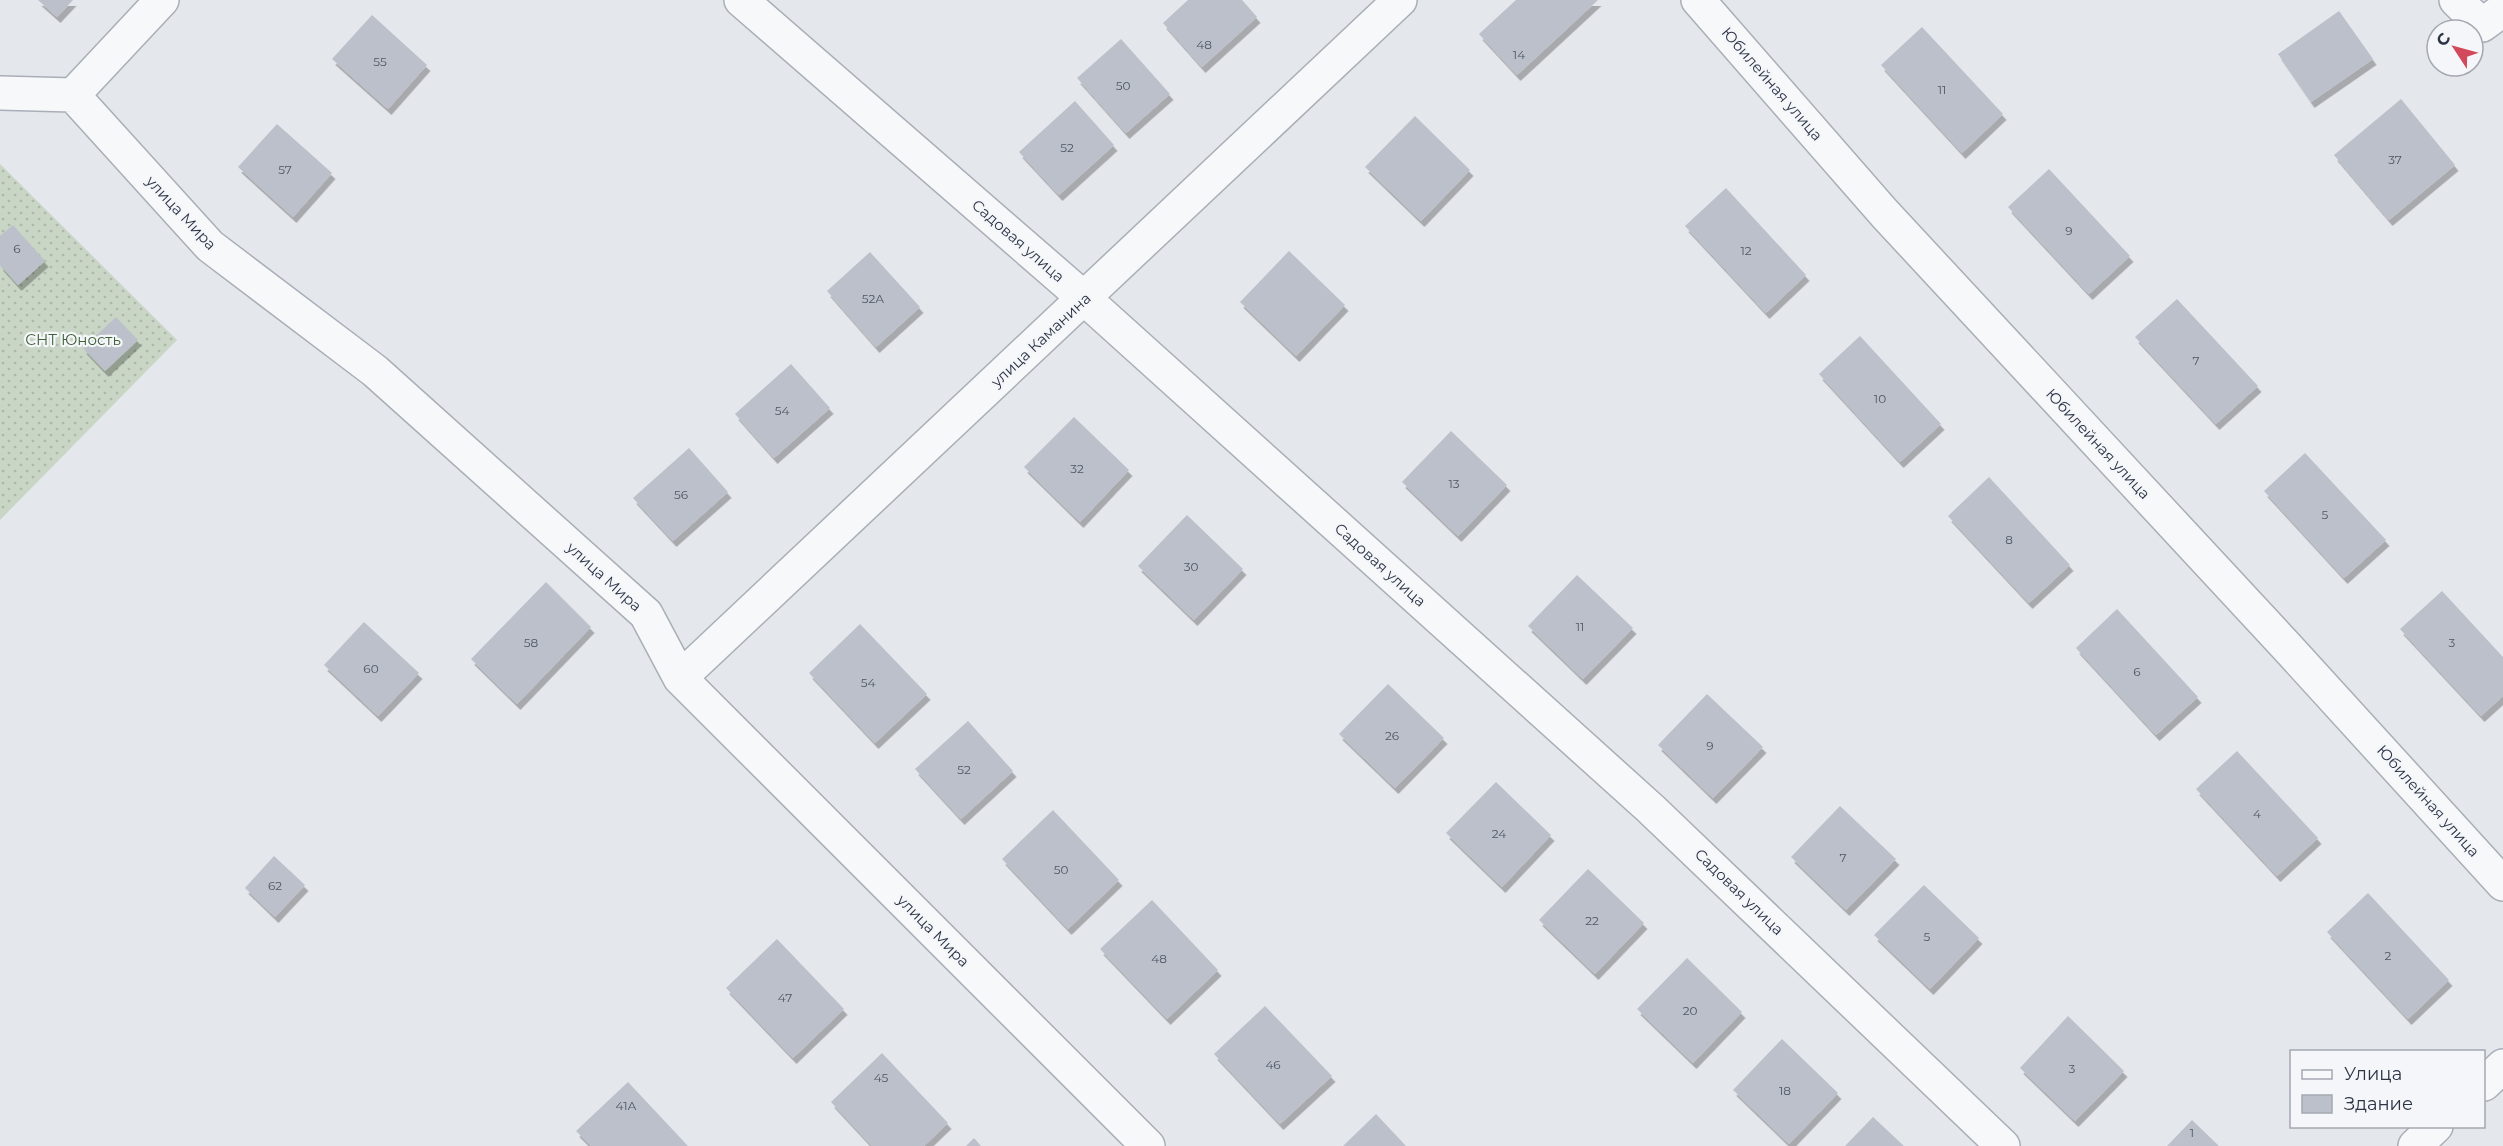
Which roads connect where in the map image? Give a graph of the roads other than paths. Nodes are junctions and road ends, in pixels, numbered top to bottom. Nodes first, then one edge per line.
1 (162, 0) edge
2 (741, 0) edge
3 (1400, 0) edge
4 (1698, 0) edge
5 (2456, 0) edge
6 (2493, 17) edge
7 (0, 93) edge
8 (73, 95) junction
9 (1085, 299) junction
10 (680, 678) junction
11 (2503, 884) edge
12 (2503, 1066) edge
13 (2485, 1082) edge
14 (2434, 1128) edge
15 (1148, 1146) edge
16 (2003, 1146) edge
17 (2415, 1146) edge

1 - 8 street
2 - 9 street, Садовая улица
3 - 9 street, улица Каманина
4 - 11 street, Юбилейная улица
5 - 6 street
7 - 8 street
8 - 10 street, улица Мира
9 - 10 street, улица Каманина
9 - 16 street, Садовая улица
10 - 15 street, улица Мира
12 - 13 street
14 - 17 street

